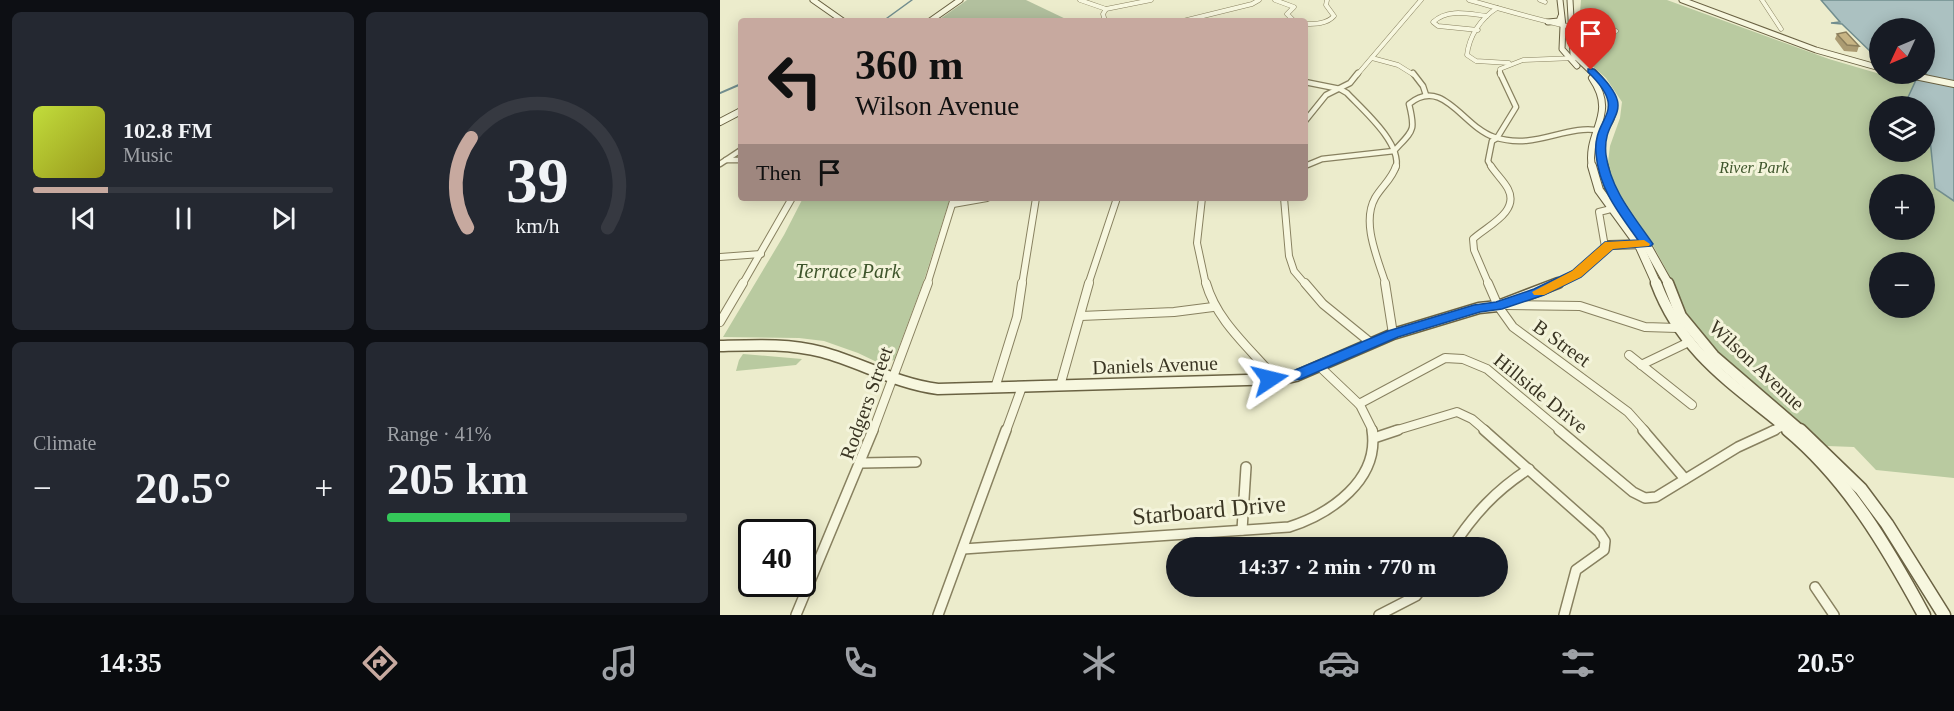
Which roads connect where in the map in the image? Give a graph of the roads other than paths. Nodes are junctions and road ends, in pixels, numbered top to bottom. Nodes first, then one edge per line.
1 (813, 0) edge
2 (960, 0) edge
3 (1080, 0) edge
4 (1151, 0) edge
5 (1260, 0) edge
6 (1275, 0) edge
7 (1327, 0) edge
8 (1421, 0) edge
9 (1468, 0) edge
10 (1560, 0) edge
11 (1570, 0) edge
12 (1682, 0) edge
13 (1761, 0) edge
14 (1497, 8) junction
15 (1106, 9) junction
16 (1487, 16) junction
17 (1561, 16) junction
18 (839, 18) edge
19 (934, 18) edge
20 (1104, 18) edge
21 (1194, 18) edge
22 (1291, 18) edge
23 (1548, 22) junction
24 (1308, 24) edge
25 (1563, 26) junction
26 (1573, 27) junction
27 (1782, 28) dead end
28 (1593, 29) junction
29 (1478, 30) junction
30 (1372, 58) junction
31 (1572, 58) junction
32 (1511, 63) junction
33 (1869, 64) edge
34 (1935, 79) edge
35 (1308, 83) edge
36 (1954, 83) edge
37 (1340, 88) junction
38 (1426, 95) junction
39 (738, 113) edge
40 (1308, 117) edge
41 (720, 122) edge
42 (1596, 130) junction
43 (1605, 132) junction
44 (1497, 138) junction
45 (1394, 151) junction
46 (738, 152) edge
47 (726, 160) junction
48 (738, 160) edge
49 (720, 164) edge
50 (1308, 165) edge
51 (790, 201) edge
52 (954, 201) edge
53 (1036, 201) edge
54 (1116, 201) edge
55 (1202, 201) edge
56 (1284, 201) edge
57 (1611, 208) junction
58 (1642, 244) junction
59 (1605, 247) junction
60 (761, 254) junction
61 (720, 257) edge
62 (1498, 306) junction
63 (1213, 307) junction
64 (1081, 316) junction
65 (720, 322) edge
66 (1677, 328) junction
67 (1393, 334) junction
68 (1689, 342) junction
69 (1371, 343) junction
70 (720, 346) edge
71 (1629, 354) dead end
72 (1641, 364) junction
73 (1319, 366) junction
74 (1270, 379) junction
75 (891, 380) junction
76 (1060, 386) junction
77 (1022, 387) junction
78 (995, 388) junction
79 (1359, 404) junction
80 (1692, 405) dead end
81 (1787, 424) junction
82 (1374, 438) junction
83 (916, 462) dead end
84 (861, 463) junction
85 (1246, 467) dead end
86 (1529, 469) junction
87 (1685, 479) junction
88 (1242, 530) junction
89 (1459, 537) edge
90 (963, 549) junction
91 (1815, 587) dead end
92 (1414, 597) edge
93 (796, 615) edge
94 (938, 615) edge
95 (1379, 615) edge
96 (1564, 615) edge
97 (1834, 615) edge
98 (1924, 615) edge
99 (1944, 615) edge

1 - 18 main road
2 - 19 main road
3 - 15 street
4 - 15 street
5 - 21 street
6 - 22 street
7 - 24 street
8 - 30 street
9 - 14 street
10 - 17 main road
11 - 26 main road
12 - 33 main road
13 - 27 street
14 - 16 street
14 - 23 street
15 - 20 street
16 - 29 street
16 - 29 street
17 - 23 main road
17 - 25 main road
23 - 25 street
25 - 26 street
25 - 31 main road
26 - 28 street
26 - 31 main road
28 - 28 street
29 - 32 street
30 - 37 street
30 - 38 street
31 - 32 street
31 - 42 main road, Wilson Avenue
31 - 43 main road, Wilson Avenue
32 - 44 street, B Street
34 - 36 main road
35 - 37 street
37 - 40 street
37 - 45 street
38 - 44 street
38 - 45 street
39 - 41 main road
42 - 43 street
42 - 44 street
42 - 57 main road, Wilson Avenue
43 - 58 main road, Wilson Avenue
44 - 62 street, B Street
45 - 50 street
45 - 67 street
46 - 47 street
47 - 48 street
47 - 49 street
51 - 60 street
52 - 75 street, Rodgers Street
53 - 78 street
54 - 64 street
55 - 63 street
56 - 69 street
57 - 58 main road, Wilson Avenue
57 - 59 street
58 - 59 main road
58 - 66 main road, Wilson Avenue
58 - 81 main road, Wilson Avenue
59 - 62 main road, Daniels Avenue
60 - 61 street
60 - 65 street
62 - 66 street
62 - 67 main road, Daniels Avenue
62 - 87 street, B Street
63 - 64 street
63 - 74 street
64 - 76 street
66 - 68 main road, Wilson Avenue
67 - 69 main road, Daniels Avenue
68 - 72 street
68 - 81 main road, Wilson Avenue
69 - 73 main road, Daniels Avenue
70 - 75 main road, Daniels Avenue
71 - 72 street
72 - 80 street
73 - 74 main road, Daniels Avenue
73 - 79 street
74 - 76 main road, Daniels Avenue
75 - 78 main road, Daniels Avenue
75 - 84 street, Rodgers Street
76 - 77 main road, Daniels Avenue
77 - 78 main road, Daniels Avenue
77 - 90 street
79 - 82 street
79 - 87 street, Hillside Drive
81 - 87 street
81 - 98 main road, Wilson Avenue
81 - 99 main road, Wilson Avenue
82 - 86 street
82 - 88 street, Starboard Drive
83 - 84 street
84 - 93 street, Rodgers Street
85 - 88 street
86 - 89 street
86 - 96 street
88 - 90 street, Starboard Drive
90 - 94 street
91 - 97 street
92 - 95 street

